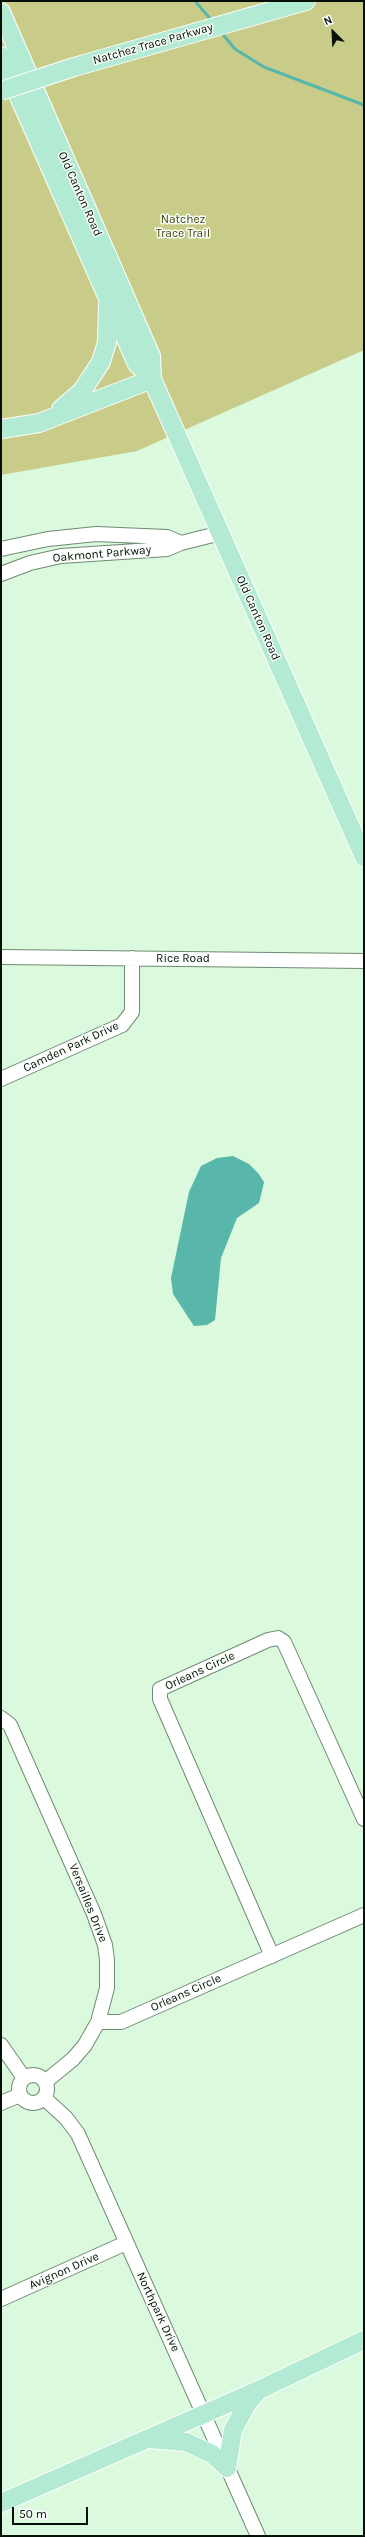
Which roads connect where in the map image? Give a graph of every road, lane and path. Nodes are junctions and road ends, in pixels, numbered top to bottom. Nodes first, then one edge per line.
1 (306, 1) edge
2 (1, 12) edge
3 (1, 56) edge
4 (1, 90) edge
5 (108, 298) junction
6 (152, 378) junction
7 (39, 423) junction
8 (1, 429) edge
9 (220, 533) junction
10 (79, 535) junction
11 (181, 543) junction
12 (1, 550) edge
13 (80, 554) junction
14 (5, 573) edge
15 (364, 857) edge
16 (1, 957) edge
17 (132, 958) junction
18 (364, 961) edge
19 (2, 1075) edge
20 (1, 1718) edge
21 (364, 1819) edge
22 (364, 1916) edge
23 (272, 1956) junction
24 (98, 2022) junction
25 (1, 2045) edge
26 (24, 2078) junction
27 (45, 2082) junction
28 (20, 2095) junction
29 (44, 2098) junction
30 (1, 2103) edge
31 (126, 2243) junction
32 (1, 2299) edge
33 (364, 2340) edge
34 (261, 2389) junction
35 (204, 2414) junction
36 (149, 2439) junction
37 (227, 2468) junction
38 (1, 2503) edge
39 (258, 2536) edge

1 - 4 main road, Natchez Trace Parkway, bridge
2 - 6 main road, Old Canton Road
3 - 5 main road, Old Canton Road
5 - 6 main road, Old Canton Road
5 - 7 main road
6 - 7 main road
6 - 9 main road, Old Canton Road
7 - 8 main road
9 - 11 street, Oakmont Parkway
9 - 15 main road, Old Canton Road
10 - 11 street, Oakmont Parkway
10 - 12 street, Oakmont Parkway
10 - 13 street
11 - 13 street, Oakmont Parkway
12 - 14 street
13 - 14 street, Oakmont Parkway
16 - 17 street, Rice Road
17 - 18 street, Rice Road
17 - 19 street, Camden Park Drive
20 - 24 street, Versailles Drive
21 - 23 street, Orleans Circle
22 - 23 street, Orleans Circle
23 - 24 street, Orleans Circle
24 - 27 street, Versailles Drive
25 - 26 street
26 - 27 street
26 - 28 street
27 - 29 street
28 - 29 street
28 - 30 street
29 - 31 street, Northpark Drive
31 - 32 street, Avignon Drive
31 - 35 street, Northpark Drive
33 - 34 main road
34 - 35 main road
34 - 37 main road
35 - 36 main road
35 - 37 street, Northpark Drive
36 - 37 main road
36 - 38 main road
37 - 39 street, Northpark Drive

